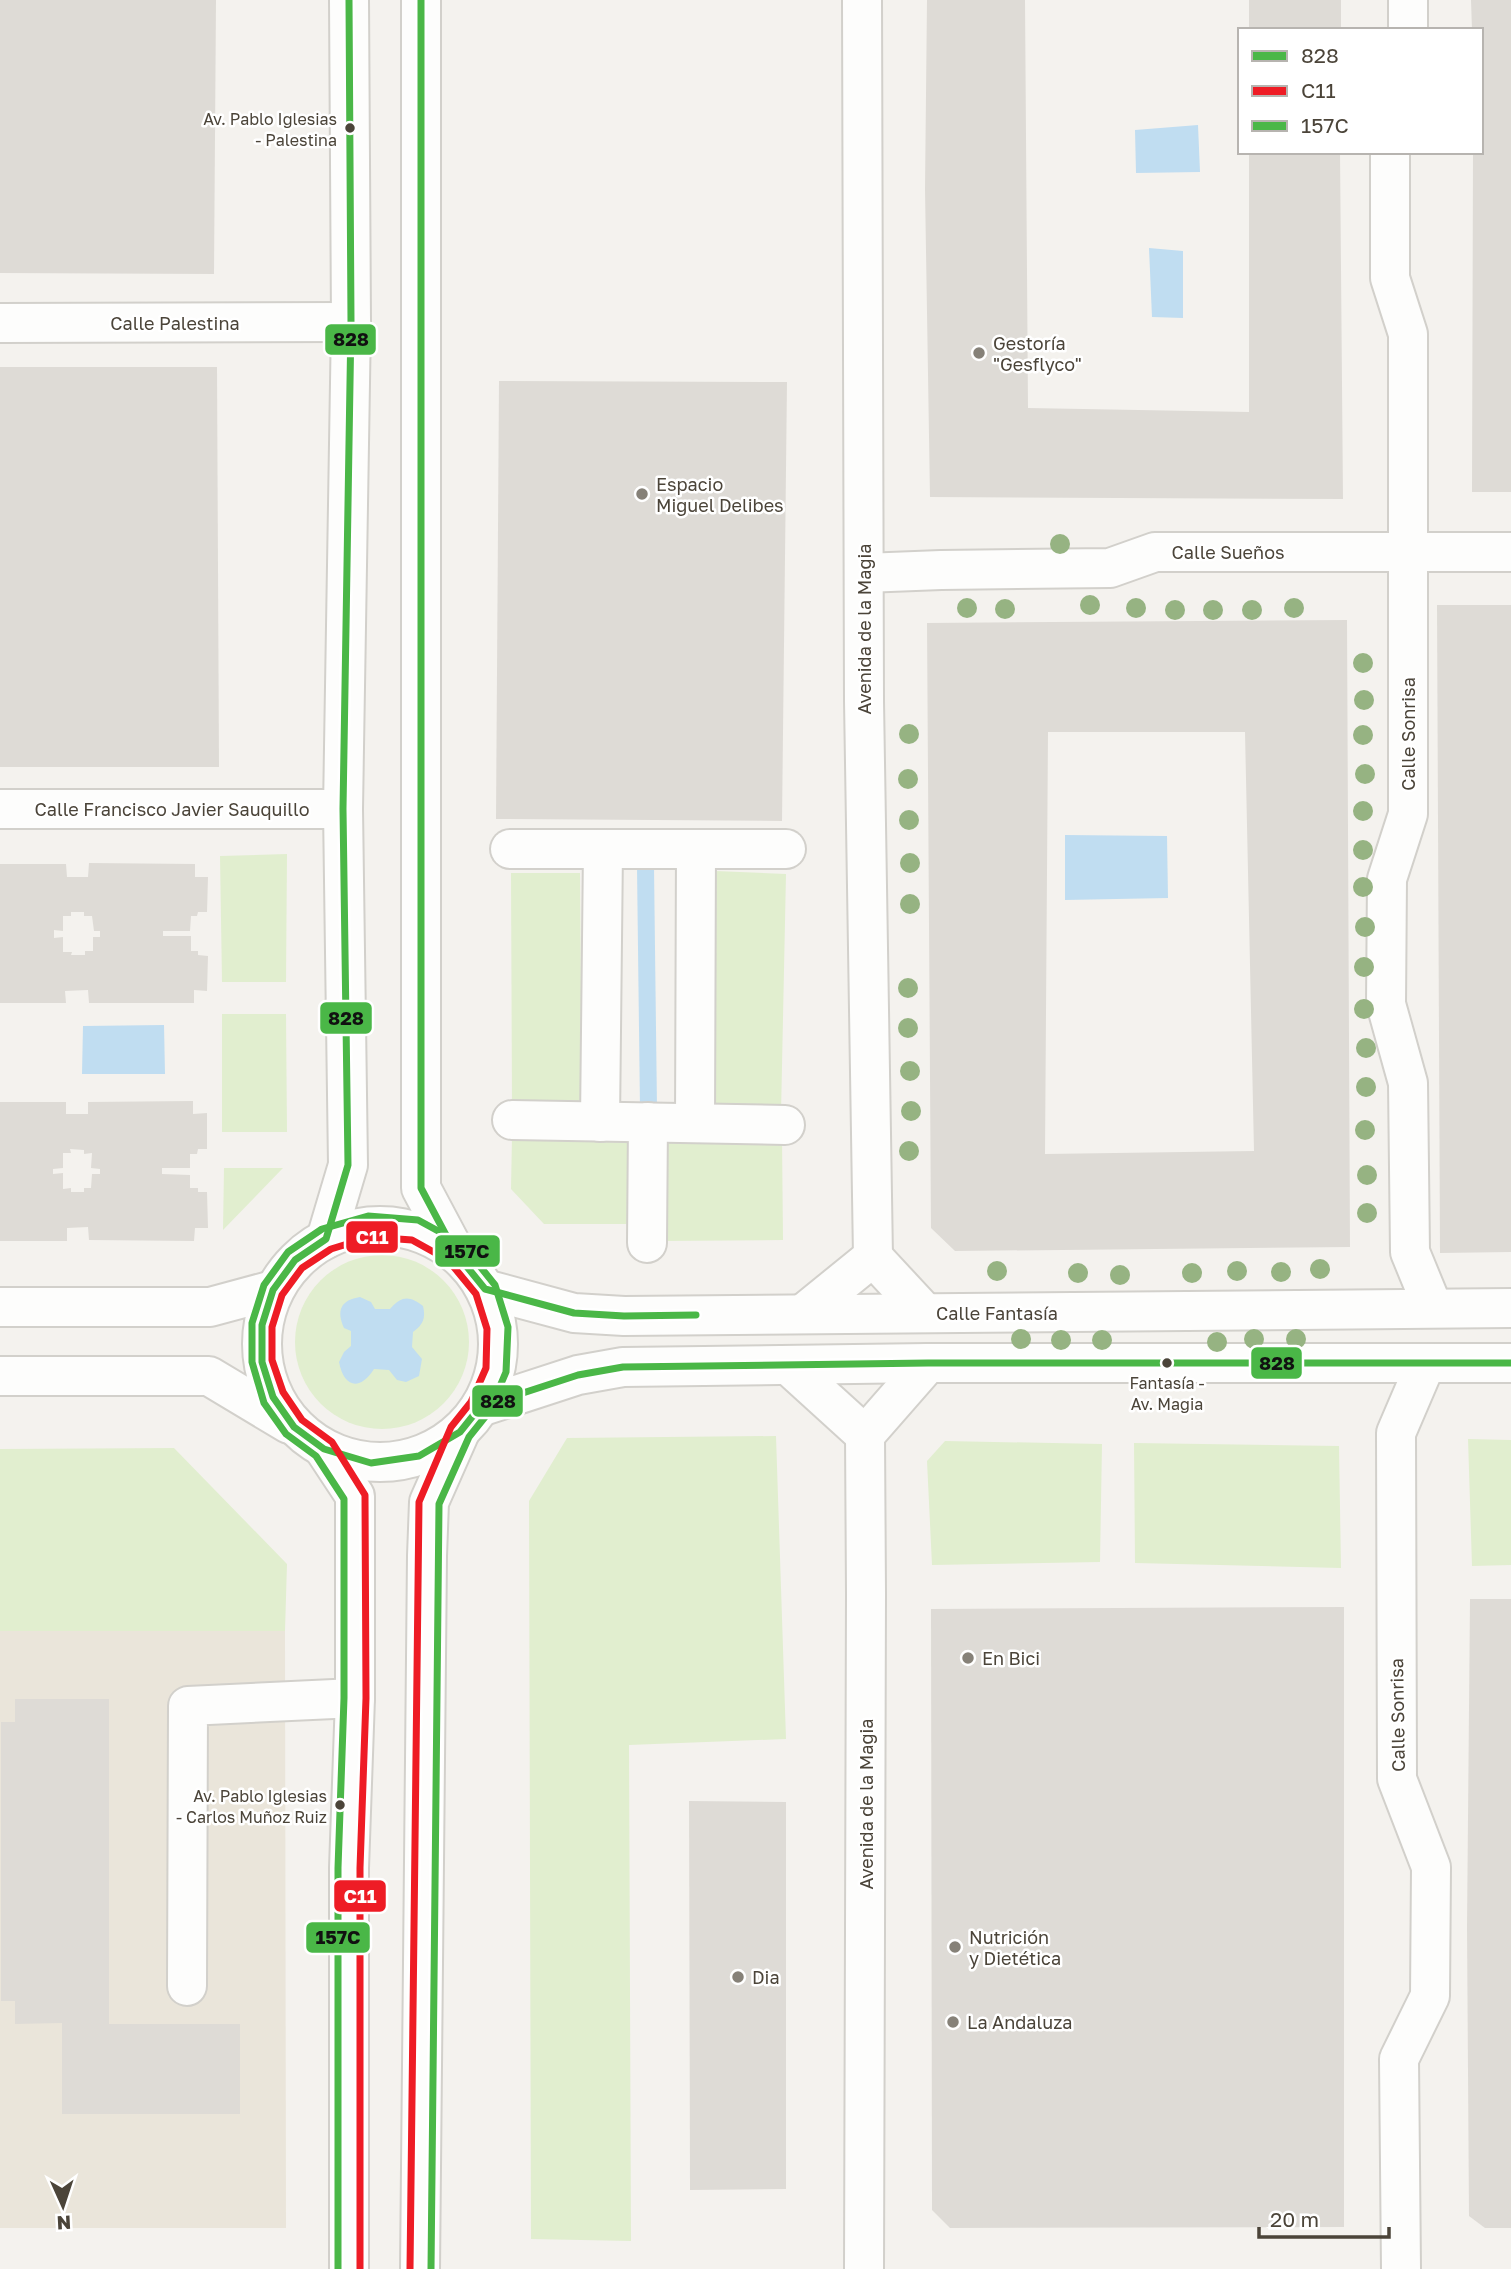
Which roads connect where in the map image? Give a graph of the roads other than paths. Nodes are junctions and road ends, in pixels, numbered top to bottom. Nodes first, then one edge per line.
1 (349, 0) edge
2 (421, 0) edge
3 (862, 0) edge
4 (1408, 0) edge
5 (1408, 28) edge
6 (1390, 154) edge
7 (351, 322) junction
8 (0, 323) edge
9 (1407, 551) junction
10 (1511, 552) edge
11 (864, 573) junction
12 (0, 809) edge
13 (343, 809) junction
14 (510, 849) dead end
15 (603, 849) junction
16 (696, 849) junction
17 (786, 849) dead end
18 (512, 1120) dead end
19 (600, 1122) junction
20 (648, 1122) junction
21 (695, 1123) junction
22 (785, 1125) dead end
23 (326, 1239) junction
24 (647, 1243) dead end
25 (455, 1252) junction
26 (873, 1257) junction
27 (485, 1289) junction
28 (274, 1290) junction
29 (0, 1307) edge
30 (1433, 1308) junction
31 (1511, 1308) edge
32 (804, 1313) junction
33 (925, 1313) junction
34 (928, 1363) junction
35 (1426, 1363) junction
36 (1511, 1363) edge
37 (788, 1365) junction
38 (0, 1376) edge
39 (470, 1420) junction
40 (864, 1435) junction
41 (309, 1438) junction
42 (355, 1698) junction
43 (187, 1986) dead end
44 (349, 2269) edge
45 (420, 2269) edge
46 (864, 2269) edge
47 (1401, 2269) edge

1 - 7 street
2 - 25 street
3 - 11 street, Avenida de la Magia
4 - 5 street
6 - 9 street, Calle Sonrisa
7 - 8 street, Calle Palestina
7 - 13 street
9 - 10 street, Calle Sueños
9 - 11 street, Calle Sueños
9 - 30 street, Calle Sonrisa
11 - 26 street, Avenida de la Magia
12 - 13 street, Calle Francisco Javier Sauquillo
13 - 23 street
14 - 15 street
15 - 16 street
15 - 19 street
16 - 17 street
16 - 21 street
18 - 19 street
19 - 20 street
20 - 21 street
20 - 24 street
21 - 22 street
23 - 25 street
23 - 28 street
25 - 27 street
26 - 32 street
26 - 33 street
27 - 32 street, Calle Fantasía
27 - 39 street
28 - 29 street
28 - 41 street
30 - 31 street, Calle Fantasía
30 - 33 street, Calle Fantasía
32 - 33 street, Calle Fantasía
34 - 35 street
34 - 37 street
34 - 40 street
35 - 36 street
35 - 47 street, Calle Sonrisa
37 - 39 street
37 - 40 street
38 - 41 street
39 - 41 street
39 - 45 street
40 - 46 street, Avenida de la Magia
41 - 42 street
42 - 43 street
42 - 44 street

